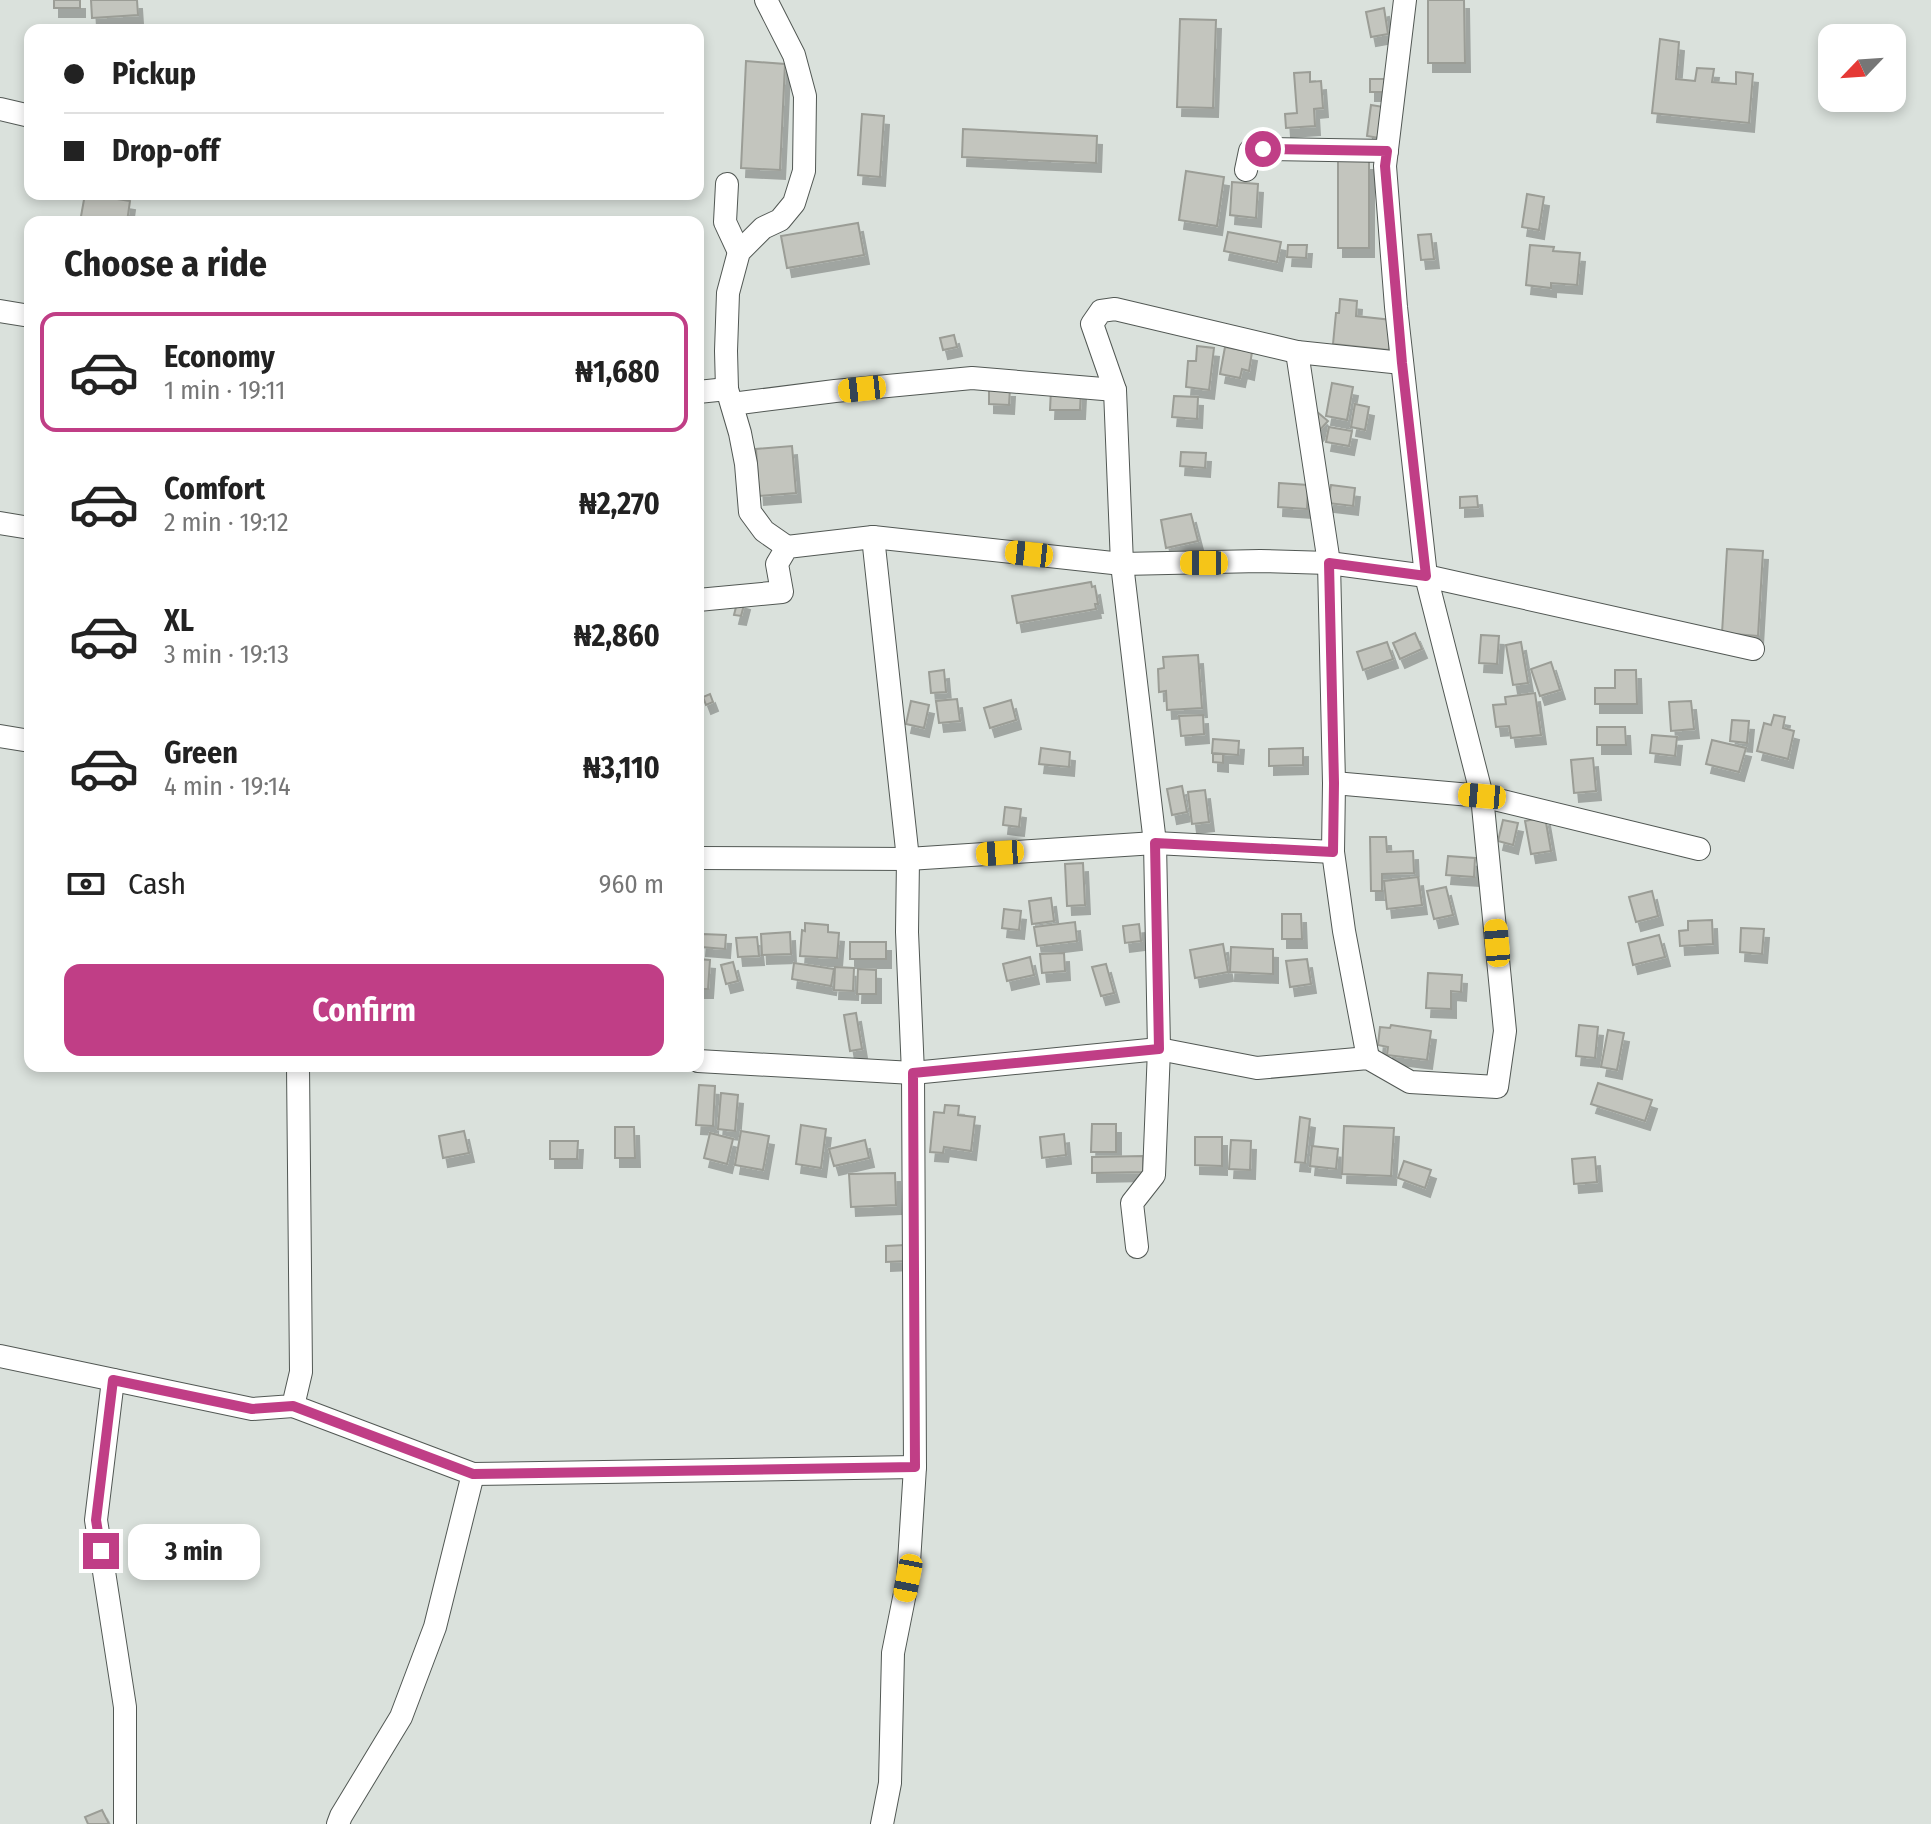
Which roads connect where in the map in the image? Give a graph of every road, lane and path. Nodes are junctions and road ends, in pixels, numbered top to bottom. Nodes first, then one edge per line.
1 (766, 0) edge
2 (1405, 0) edge
3 (0, 109) edge
4 (24, 115) edge
5 (1387, 151) junction
6 (1246, 170) dead end
7 (727, 184) dead end
8 (739, 252) junction
9 (0, 311) edge
10 (24, 315) edge
11 (1297, 352) junction
12 (1402, 363) junction
13 (1115, 390) junction
14 (704, 393) edge
15 (729, 396) junction
16 (0, 523) edge
17 (24, 527) edge
18 (873, 537) junction
19 (782, 555) junction
20 (1329, 563) junction
21 (1122, 564) junction
22 (1426, 576) junction
23 (704, 599) edge
24 (1753, 649) dead end
25 (0, 736) edge
26 (24, 740) edge
27 (1334, 783) junction
28 (1482, 796) junction
29 (1155, 843) junction
30 (1699, 849) dead end
31 (1333, 852) junction
32 (704, 858) edge
33 (908, 859) junction
34 (1159, 1049) junction
35 (1368, 1058) junction
36 (704, 1061) edge
37 (298, 1072) edge
38 (913, 1073) junction
39 (1137, 1247) dead end
40 (0, 1356) edge
41 (113, 1380) junction
42 (293, 1406) junction
43 (915, 1467) junction
44 (473, 1474) junction
45 (125, 1824) edge
46 (338, 1824) edge
47 (882, 1824) edge

1 - 8 street
2 - 5 street
3 - 4 street
5 - 6 street
5 - 12 street
7 - 8 street
8 - 15 street
9 - 10 street
11 - 12 street
11 - 13 street
11 - 20 street
12 - 22 street
13 - 15 street
13 - 21 street
14 - 15 street
15 - 19 street
16 - 17 street
18 - 19 street
18 - 21 street
18 - 33 street
19 - 23 street
20 - 21 street
20 - 22 street
20 - 27 street
21 - 29 street
22 - 24 street
22 - 28 street
25 - 26 street
27 - 28 street
27 - 31 street
28 - 30 street
28 - 35 street
29 - 31 street
29 - 33 street
29 - 34 street
31 - 35 street
32 - 33 street
33 - 38 street
34 - 35 street
34 - 38 street
34 - 39 street
36 - 38 street
37 - 42 street
38 - 43 street
40 - 41 street
41 - 42 street
41 - 45 street
42 - 44 street
43 - 44 street
43 - 47 street
44 - 46 street

